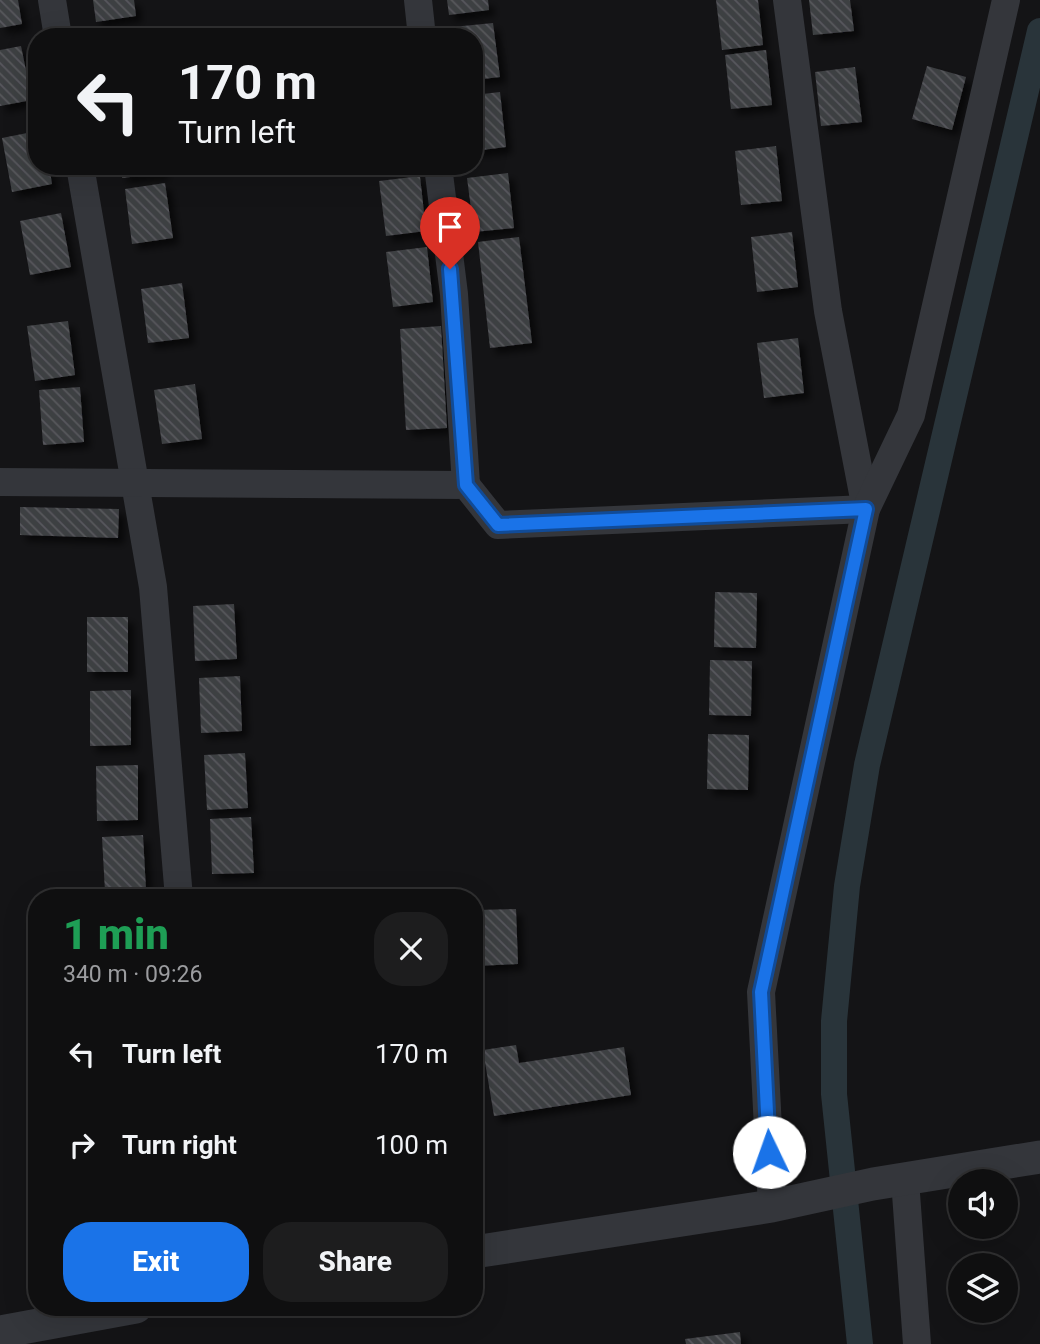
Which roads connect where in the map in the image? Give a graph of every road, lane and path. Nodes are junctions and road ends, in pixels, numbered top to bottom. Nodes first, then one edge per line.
1 (52, 0) edge
2 (418, 0) edge
3 (787, 0) edge
4 (1006, 0) edge
5 (57, 28) edge
6 (421, 28) edge
7 (82, 175) edge
8 (439, 175) edge
9 (0, 482) edge
10 (135, 482) junction
11 (466, 485) junction
12 (866, 509) junction
13 (178, 889) edge
14 (1040, 1157) edge
15 (905, 1180) junction
16 (785, 1203) junction
17 (483, 1251) edge
18 (87, 1316) edge
19 (0, 1332) edge
20 (917, 1344) edge

1 - 5 street
2 - 6 street
3 - 12 street
4 - 12 street
7 - 10 street
8 - 11 street
9 - 10 street
10 - 11 street
10 - 13 street
11 - 12 street
12 - 16 street
14 - 15 street
15 - 16 street
15 - 20 street
16 - 17 street
18 - 19 street

